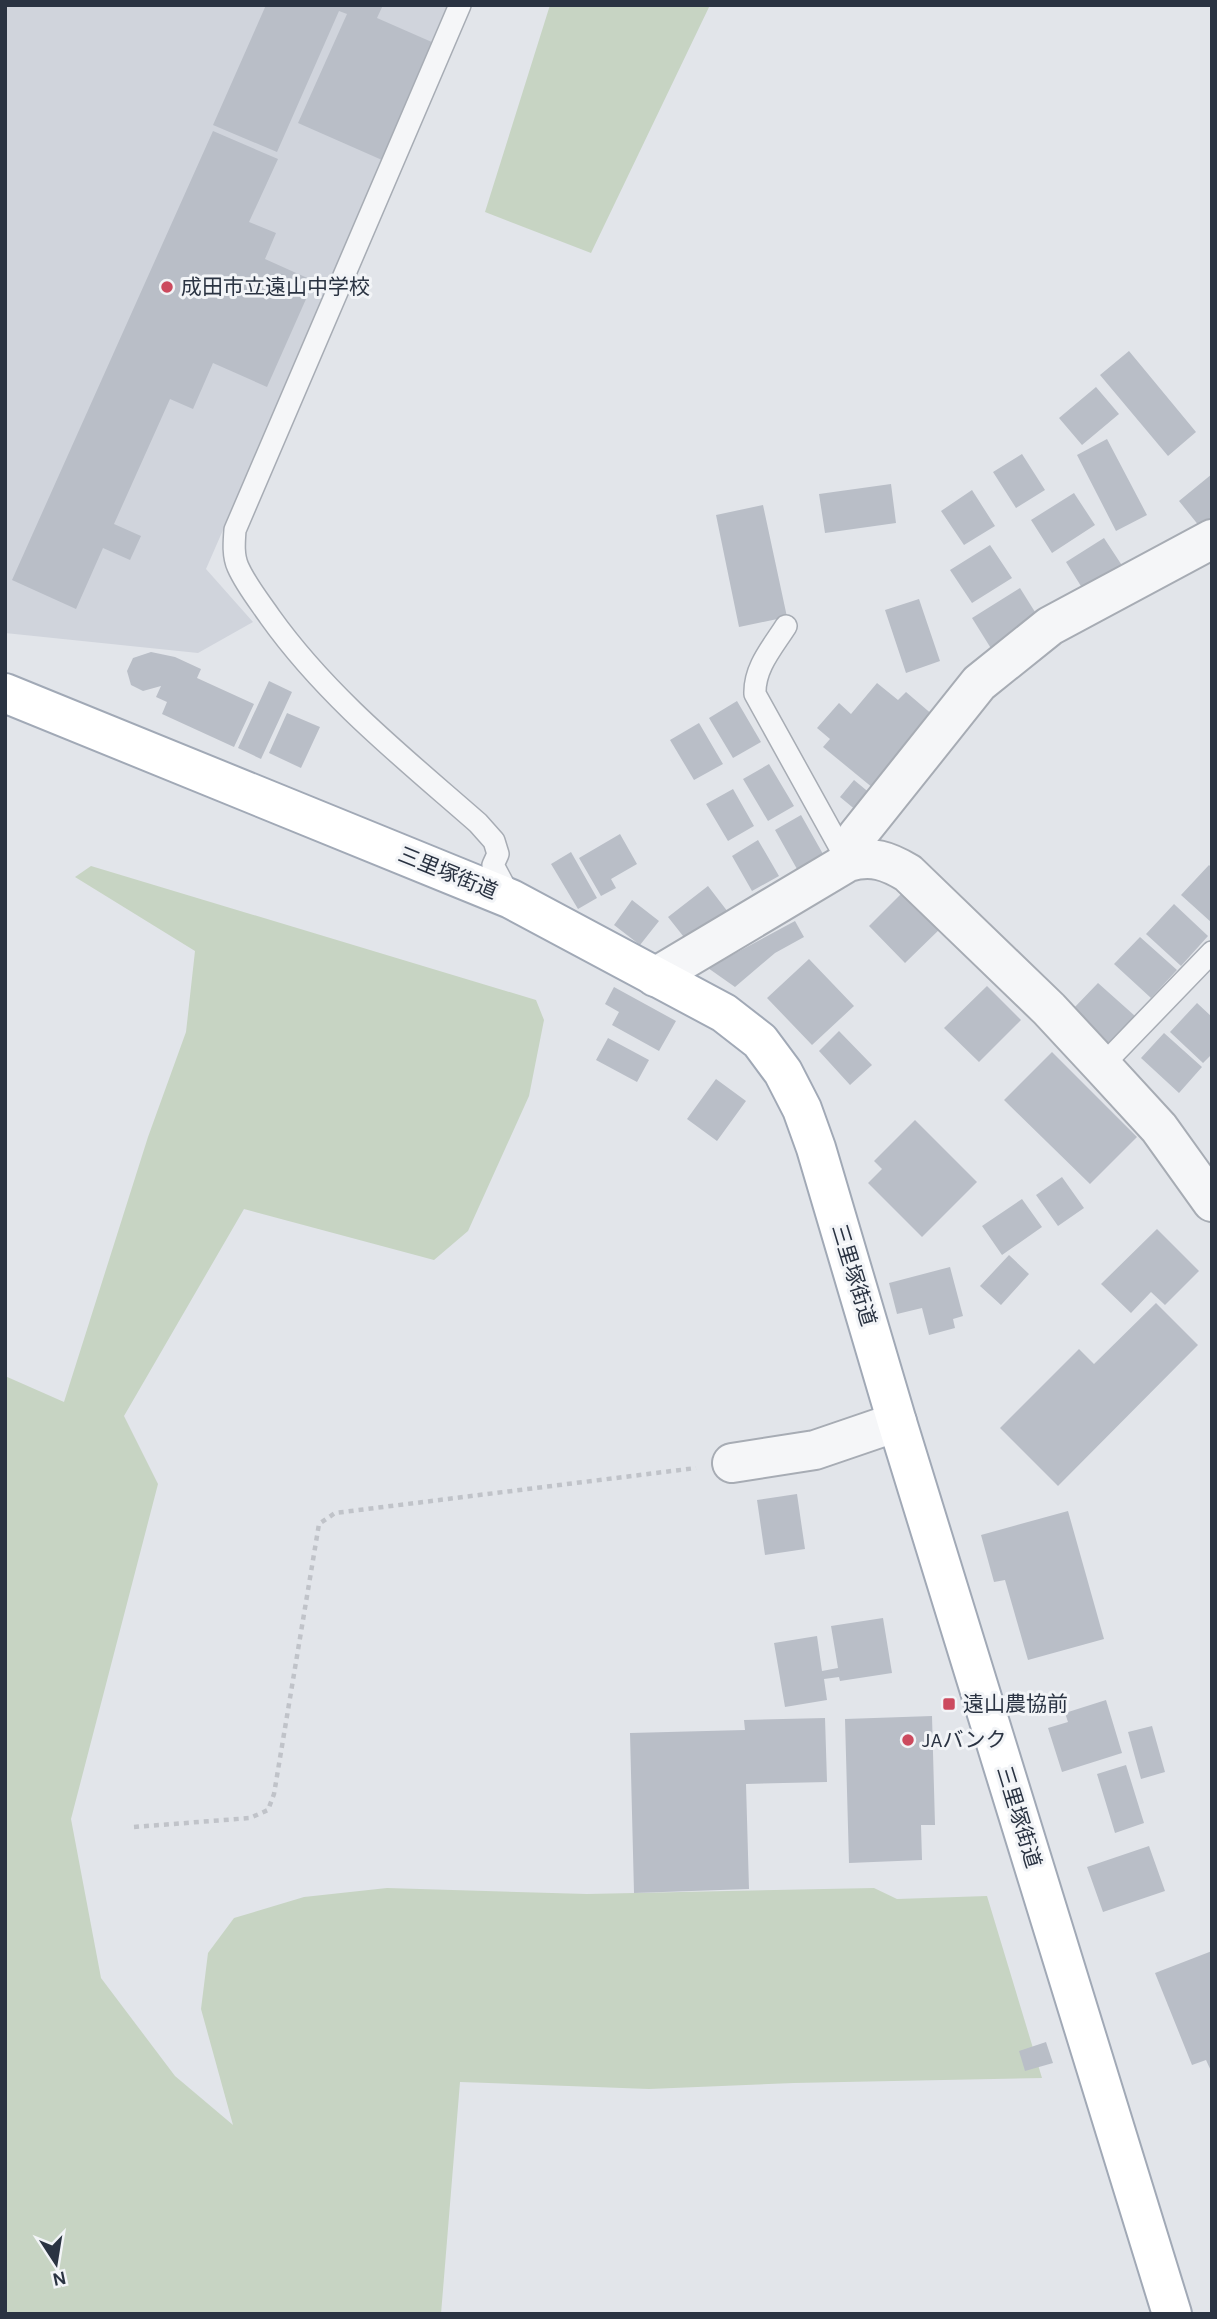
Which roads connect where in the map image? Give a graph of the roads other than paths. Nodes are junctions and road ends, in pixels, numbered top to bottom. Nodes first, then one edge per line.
1 (460, 5) edge
2 (1212, 539) edge
3 (786, 626) dead end
4 (5, 693) edge
5 (848, 862) junction
6 (512, 899) junction
7 (1212, 953) edge
8 (655, 977) junction
9 (1102, 1066) junction
10 (1212, 1202) edge
11 (897, 1422) junction
12 (732, 1463) road end
13 (1171, 2314) edge

1 - 6 lane
2 - 5 street
3 - 5 lane
4 - 6 main road, 三里塚街道
5 - 8 street
5 - 9 street
6 - 8 main road, 三里塚街道
7 - 9 lane
8 - 11 main road, 三里塚街道
9 - 10 street
11 - 12 street
11 - 13 main road, 三里塚街道

